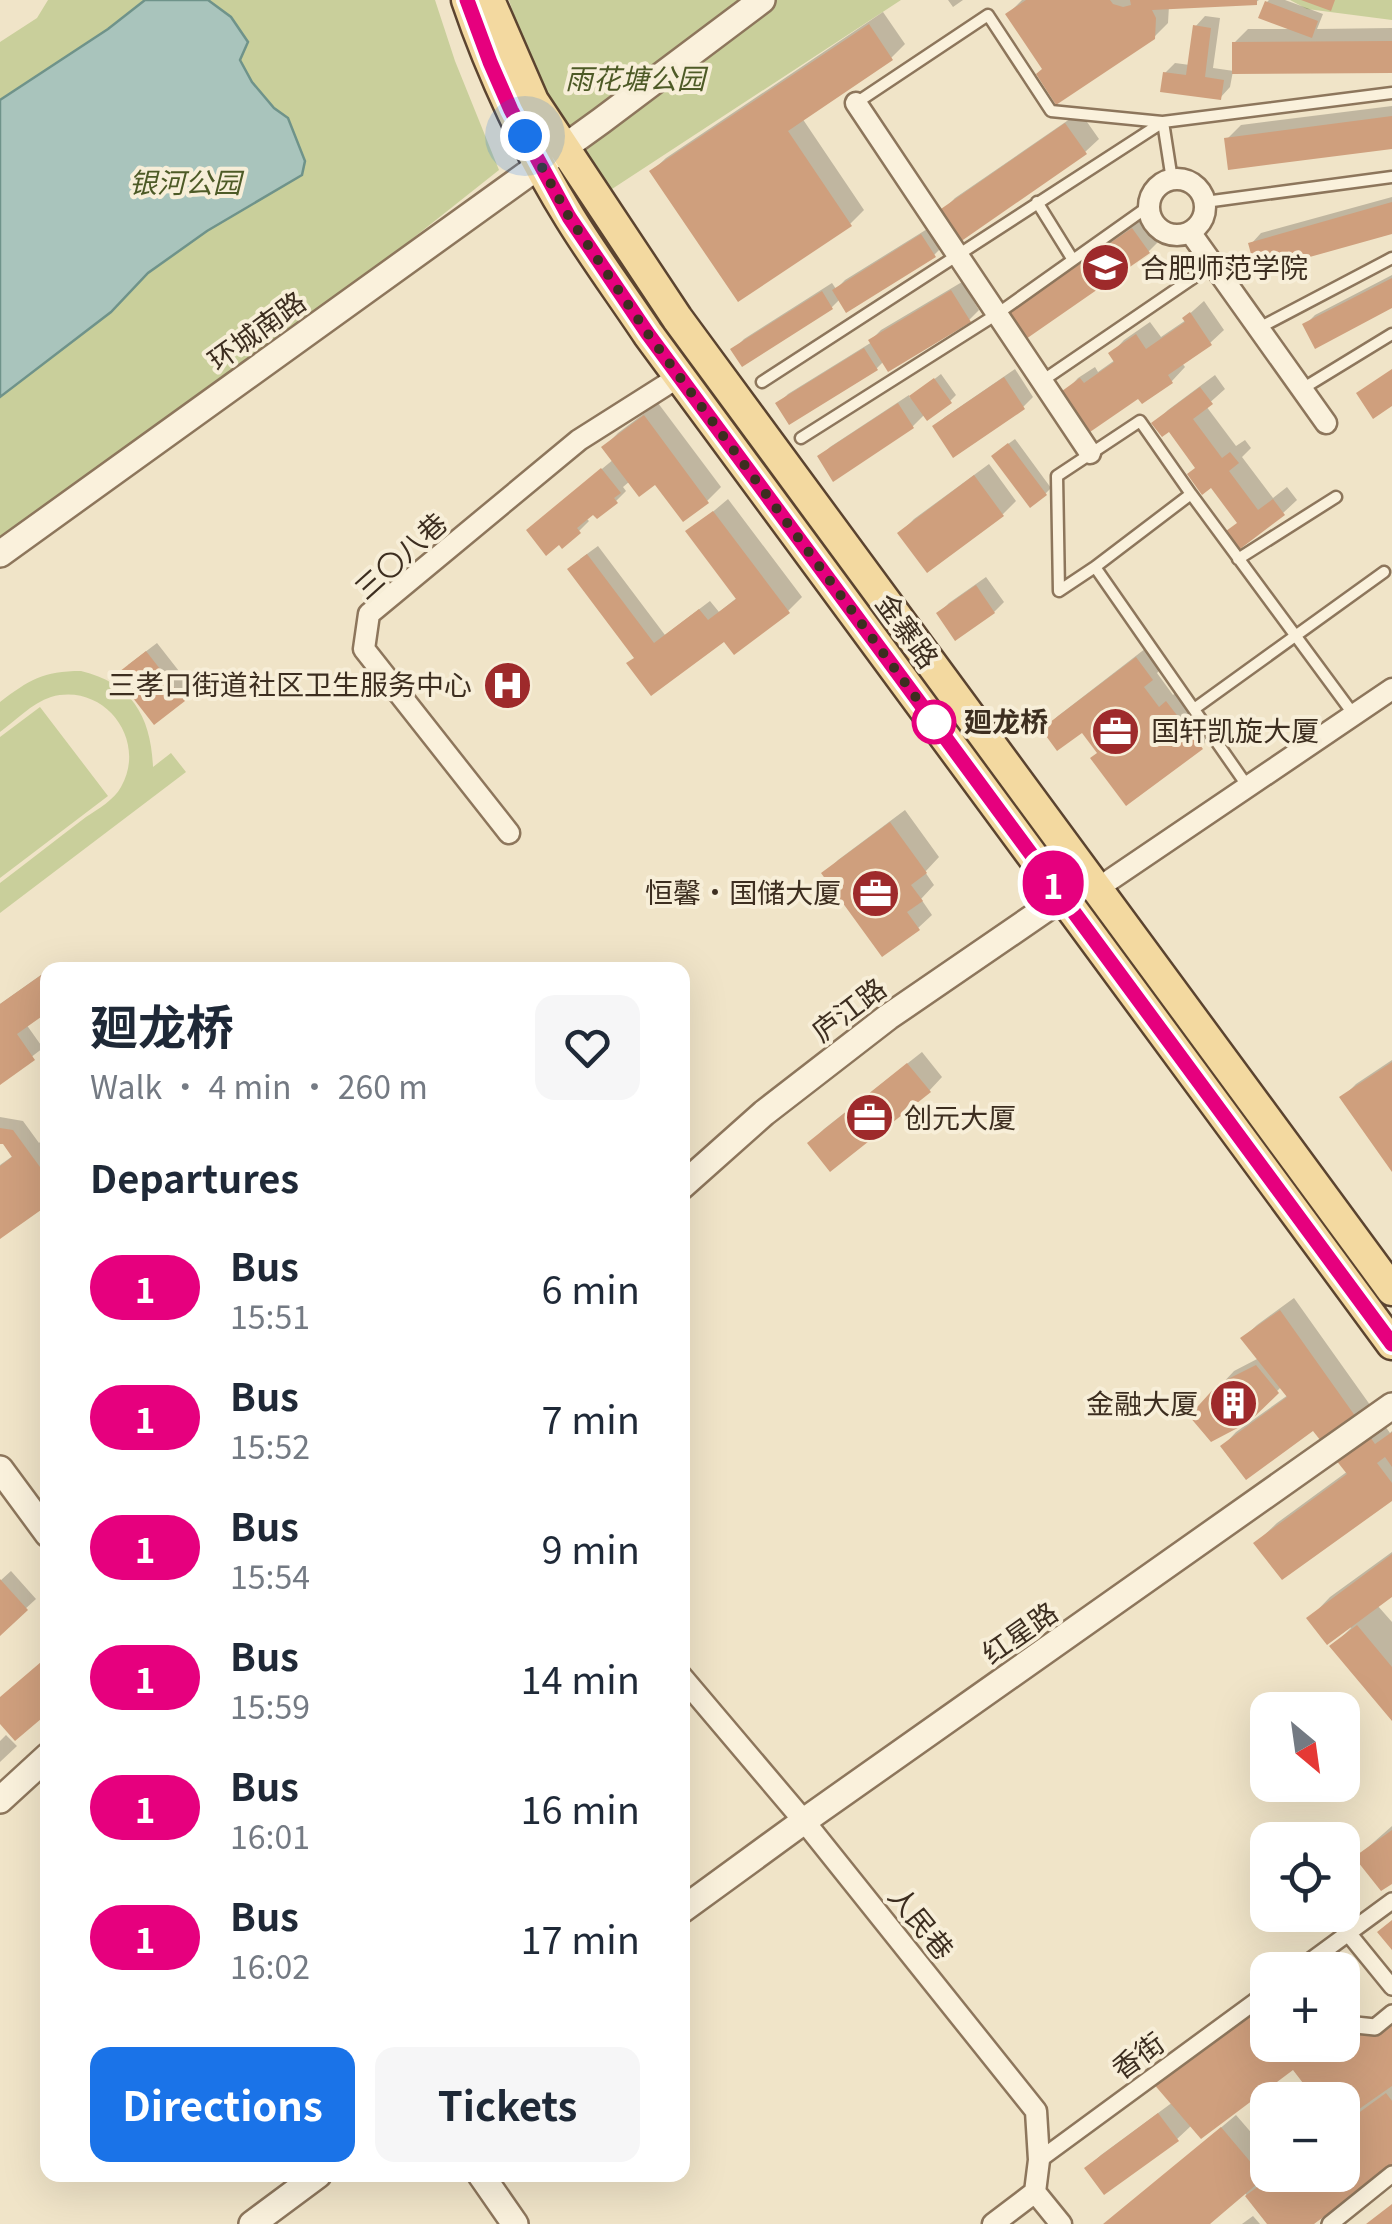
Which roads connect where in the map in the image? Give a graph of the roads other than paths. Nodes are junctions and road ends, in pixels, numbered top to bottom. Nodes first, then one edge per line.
1 (468, 0) edge
2 (489, 0) edge
3 (762, 0) edge
4 (1392, 93) edge
5 (856, 103) joint
6 (1163, 122) junction
7 (551, 156) junction
8 (1392, 176) edge
9 (1172, 180) junction
10 (1037, 202) junction
11 (1205, 202) junction
12 (1149, 206) junction
13 (1190, 232) junction
14 (958, 256) junction
15 (1392, 258) edge
16 (1073, 260) junction
17 (1213, 264) junction
18 (997, 314) junction
19 (1258, 328) junction
20 (1392, 334) edge
21 (680, 376) junction
22 (1042, 381) junction
23 (762, 382) dead end
24 (1302, 390) junction
25 (1326, 423) dead end
26 (801, 438) dead end
27 (1090, 453) junction
28 (1192, 494) junction
29 (1336, 497) dead end
30 (0, 554) edge
31 (1238, 559) junction
32 (1095, 567) junction
33 (1384, 572) dead end
34 (1295, 636) junction
35 (1392, 689) edge
36 (1194, 709) junction
37 (1354, 715) junction
38 (1248, 787) junction
39 (509, 833) dead end
40 (1110, 880) dead end
41 (1063, 898) junction
42 (690, 1179) edge
43 (1392, 1290) edge
44 (1392, 1344) edge
45 (1392, 1406) edge
46 (0, 1469) edge
47 (0, 1493) edge
48 (40, 1523) edge
49 (40, 1546) edge
50 (690, 1687) edge
51 (40, 1763) edge
52 (0, 1800) edge
53 (804, 1822) junction
54 (1392, 1901) edge
55 (690, 1904) edge
56 (1348, 1933) junction
57 (1322, 1952) edge
58 (1392, 1987) edge
59 (1250, 2005) edge
60 (1392, 2014) edge
61 (1360, 2025) edge
62 (1039, 2160) junction
63 (1392, 2174) edge
64 (309, 2182) edge
65 (486, 2182) edge
66 (501, 2182) edge
67 (1035, 2192) junction
68 (252, 2224) edge
69 (515, 2224) edge
70 (530, 2224) edge
71 (993, 2224) edge
72 (1061, 2224) edge
73 (1330, 2224) edge

1 - 7 main road, 金寨路
2 - 7 main road, 金寨路
3 - 7 street, 环城南路
4 - 6 lane
5 - 6 lane
5 - 14 street
6 - 9 lane
6 - 10 lane
7 - 21 main road, 金寨路
7 - 30 street, 环城南路
7 - 43 main road, 金寨路
8 - 11 lane
9 - 11 street
9 - 12 street
10 - 14 lane
10 - 16 lane
11 - 13 street
12 - 13 street
12 - 16 lane
13 - 17 street
14 - 18 street
14 - 23 lane
15 - 19 lane
16 - 18 lane
17 - 19 street
17 - 22 lane
18 - 22 street
18 - 26 lane
19 - 24 street
20 - 24 lane
21 - 39 street, 三〇八巷
21 - 41 main road, 金寨路
22 - 27 street
24 - 25 street
27 - 28 lane
27 - 32 lane
28 - 31 lane
28 - 32 lane
29 - 31 lane
31 - 34 lane
32 - 36 lane
33 - 34 lane
34 - 36 lane
34 - 37 lane
35 - 37 street
36 - 38 lane
37 - 38 street
38 - 40 street
41 - 42 street, 庐江路
41 - 44 main road, 金寨路
45 - 53 street, 红星路
46 - 48 street
47 - 49 street
50 - 53 street, 人民巷
51 - 52 street
53 - 55 street, 红星路
53 - 62 street, 人民巷
54 - 56 street
56 - 57 street
56 - 58 street
59 - 62 street, 香街
60 - 61 street
62 - 67 street, 人民巷
63 - 73 street
64 - 68 street
65 - 69 street
66 - 70 street
67 - 71 street
67 - 72 street

